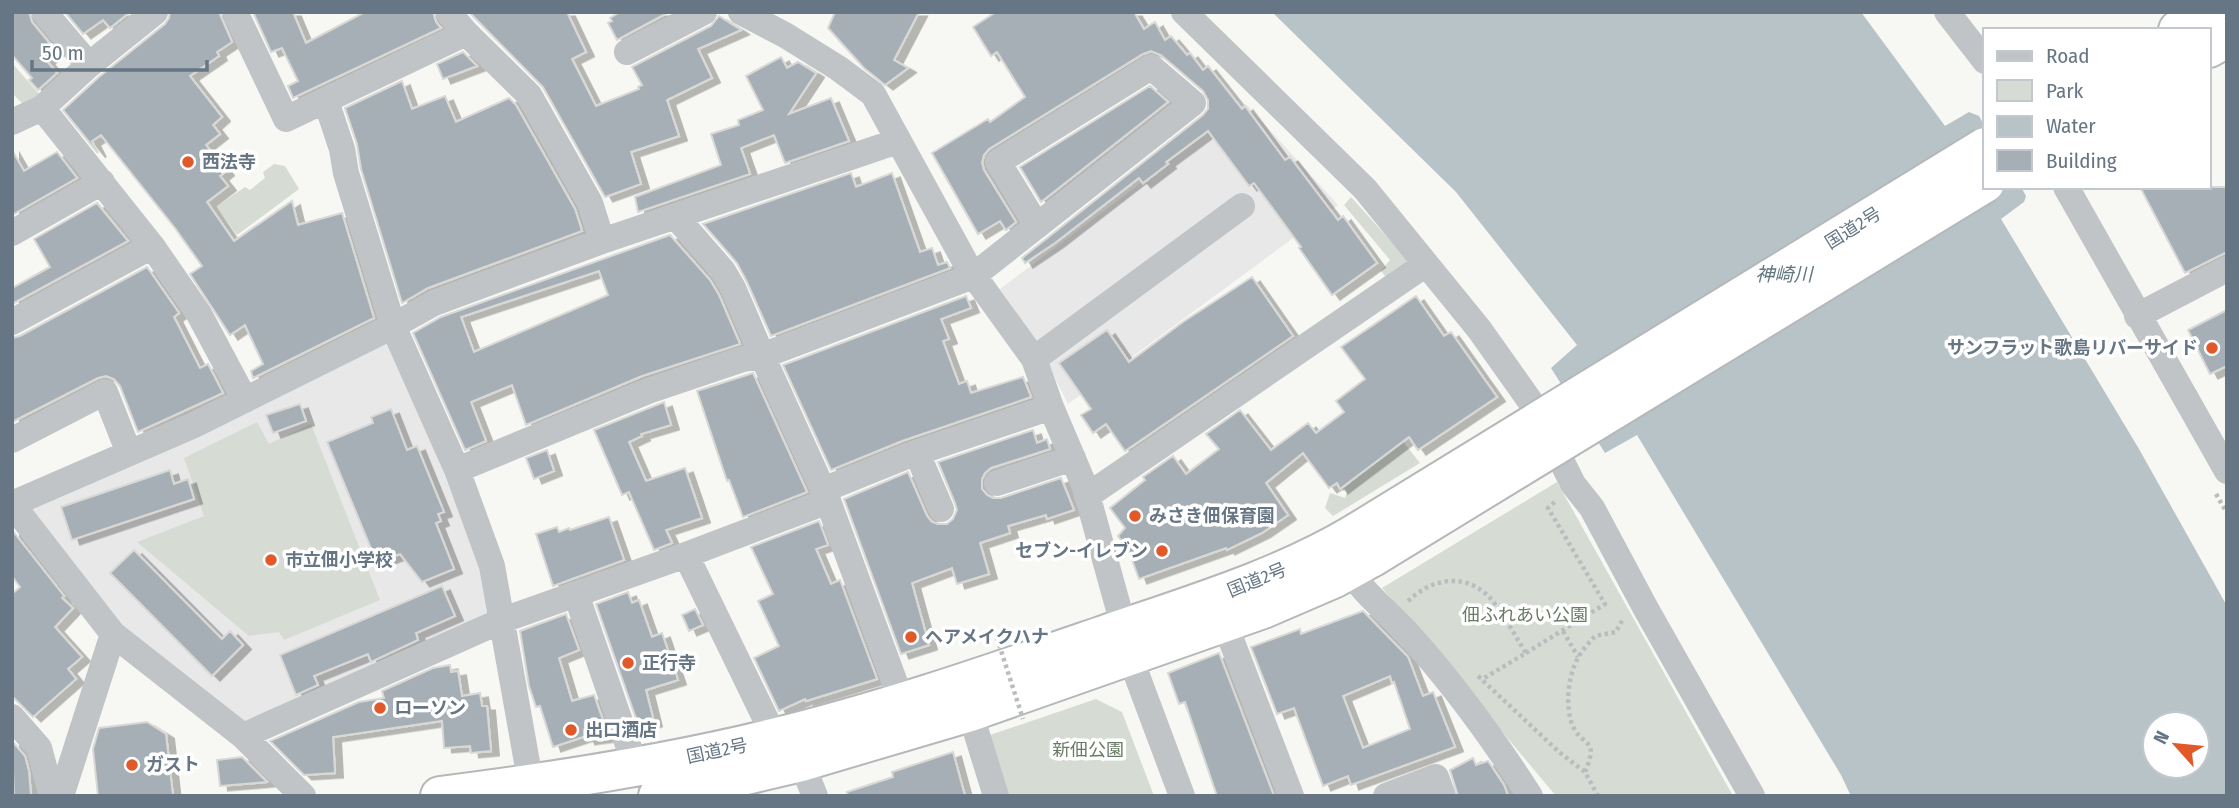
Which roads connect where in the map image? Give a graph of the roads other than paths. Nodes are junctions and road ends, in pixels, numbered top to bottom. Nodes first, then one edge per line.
1 (44, 12) edge
2 (155, 12) edge
3 (235, 12) edge
4 (448, 12) edge
5 (704, 12) edge
6 (741, 12) edge
7 (1184, 12) edge
8 (1947, 12) edge
9 (2207, 12) edge
10 (2181, 28) edge
11 (466, 33) junction
12 (2227, 38) edge
13 (2211, 47) edge
14 (627, 52) dead end
15 (1983, 58) edge
16 (89, 65) junction
17 (326, 101) junction
18 (23, 111) edge
19 (898, 141) junction
20 (1983, 148) edge
21 (102, 182) junction
22 (1983, 184) edge
23 (2067, 189) edge
24 (1242, 206) dead end
25 (676, 217) junction
26 (1037, 226) junction
27 (12, 233) edge
28 (602, 241) junction
29 (152, 246) junction
30 (1426, 264) junction
31 (2227, 269) edge
32 (973, 276) junction
33 (2137, 316) junction
34 (12, 322) edge
35 (393, 326) junction
36 (762, 356) junction
37 (1034, 359) junction
38 (245, 400) junction
39 (1051, 407) junction
40 (12, 440) edge
41 (130, 453) junction
42 (917, 453) junction
43 (1073, 458) junction
44 (457, 470) junction
45 (2227, 471) edge
46 (997, 483) dead end
47 (825, 495) junction
48 (1087, 496) junction
49 (12, 504) edge
50 (941, 509) dead end
51 (1353, 552) junction
52 (686, 555) junction
53 (576, 594) junction
54 (503, 620) junction
55 (1225, 624) junction
56 (113, 634) junction
57 (1127, 642) junction
58 (902, 702) junction
59 (971, 712) junction
60 (12, 717) edge
61 (243, 736) junction
62 (797, 765) edge
63 (647, 782) edge
64 (532, 790) edge
65 (52, 796) edge
66 (61, 796) edge
67 (303, 796) edge
68 (440, 796) edge
69 (996, 796) edge
70 (1182, 796) edge
71 (1292, 796) edge
72 (1386, 796) edge
73 (1443, 796) edge
74 (1530, 796) edge
75 (1752, 796) edge

1 - 16 street
2 - 16 street
3 - 17 street
4 - 11 street
5 - 14 street
6 - 19 street
7 - 30 street
8 - 15 street
9 - 10 highway
11 - 17 street
11 - 28 street
12 - 13 highway
16 - 18 street
17 - 35 street
18 - 21 street
19 - 25 street
19 - 32 street
20 - 51 highway, 国道2号, bridge
21 - 27 street
21 - 29 street
22 - 51 highway, 国道2号, bridge
23 - 33 street
24 - 37 street
25 - 28 street
25 - 36 street
26 - 26 street
26 - 32 street
28 - 35 street
29 - 34 street
29 - 38 street
30 - 48 street
30 - 75 street
31 - 33 street
32 - 36 street
32 - 37 street
33 - 45 street
35 - 38 street
35 - 44 street
36 - 44 street
36 - 47 street
37 - 39 street
38 - 41 street
39 - 42 street
39 - 43 street
40 - 41 street
41 - 49 street
42 - 47 street
42 - 50 street
43 - 46 street
43 - 48 street
44 - 54 street
47 - 52 street
47 - 58 street
48 - 57 street
49 - 56 street
51 - 55 highway, 国道2号
51 - 57 highway, 国道2号
51 - 74 street
52 - 53 street
52 - 62 street
53 - 54 street
53 - 63 street
54 - 61 street
54 - 64 street
55 - 57 highway, 国道2号
55 - 71 street
56 - 61 street
56 - 66 street
57 - 58 highway, 国道2号
57 - 59 highway, 国道2号
57 - 70 street
58 - 62 highway, 国道2号
59 - 62 highway, 国道2号
59 - 69 street
60 - 65 street
61 - 67 street
62 - 63 highway, 国道2号
63 - 64 highway, 国道2号
64 - 68 highway, 国道2号
72 - 73 street

